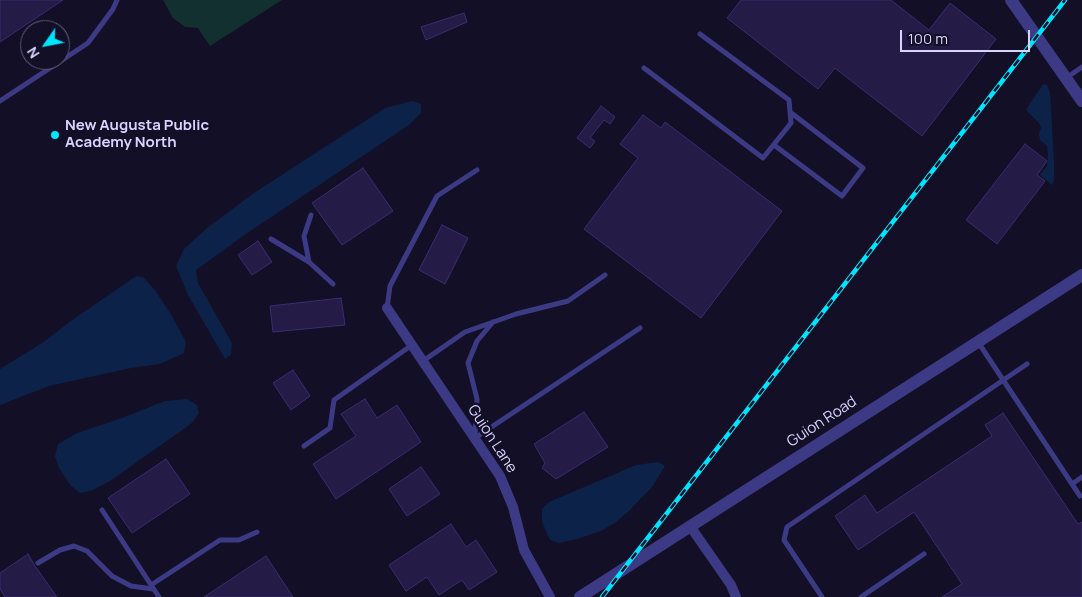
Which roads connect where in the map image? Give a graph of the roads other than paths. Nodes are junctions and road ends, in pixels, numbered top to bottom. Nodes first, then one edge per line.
1 (117, 0) edge
2 (1010, 0) edge
3 (700, 34) dead end
4 (1082, 67) edge
5 (644, 68) dead end
6 (1066, 78) junction
7 (0, 101) edge
8 (1082, 102) edge
9 (790, 112) junction
10 (774, 145) junction
11 (478, 170) dead end
12 (311, 215) dead end
13 (271, 239) dead end
14 (309, 262) junction
15 (605, 275) dead end
16 (1082, 275) edge
17 (333, 284) dead end
18 (387, 308) joint
19 (494, 322) junction
20 (640, 328) dead end
21 (977, 342) junction
22 (412, 345) junction
23 (423, 361) junction
24 (1027, 364) dead end
25 (1003, 381) junction
26 (475, 438) junction
27 (304, 446) dead end
28 (1082, 477) edge
29 (1072, 484) junction
30 (1080, 496) dead end
31 (102, 510) dead end
32 (690, 526) junction
33 (257, 532) dead end
34 (924, 554) dead end
35 (38, 563) dead end
36 (152, 587) junction
37 (158, 597) edge
38 (550, 597) edge
39 (580, 597) edge
40 (736, 597) edge
41 (822, 597) edge
42 (861, 597) edge

1 - 7 lane
2 - 6 street
3 - 9 lane
4 - 6 lane
5 - 10 lane
6 - 8 street
9 - 10 lane
9 - 10 lane
11 - 18 lane
12 - 14 lane
13 - 14 lane
14 - 17 lane
15 - 19 lane
16 - 21 street, Guion Road
18 - 22 street, Guion Lane
19 - 23 lane
19 - 26 lane
20 - 26 lane
21 - 25 lane
21 - 32 street, Guion Road
22 - 23 street, Guion Lane
22 - 27 lane
23 - 26 street, Guion Lane
24 - 25 lane
25 - 29 lane
25 - 41 lane
26 - 38 street, Guion Lane
28 - 29 lane
29 - 30 lane
31 - 36 lane
32 - 39 street, Guion Road
32 - 40 street
33 - 36 lane
34 - 42 lane
35 - 36 lane
36 - 37 lane

